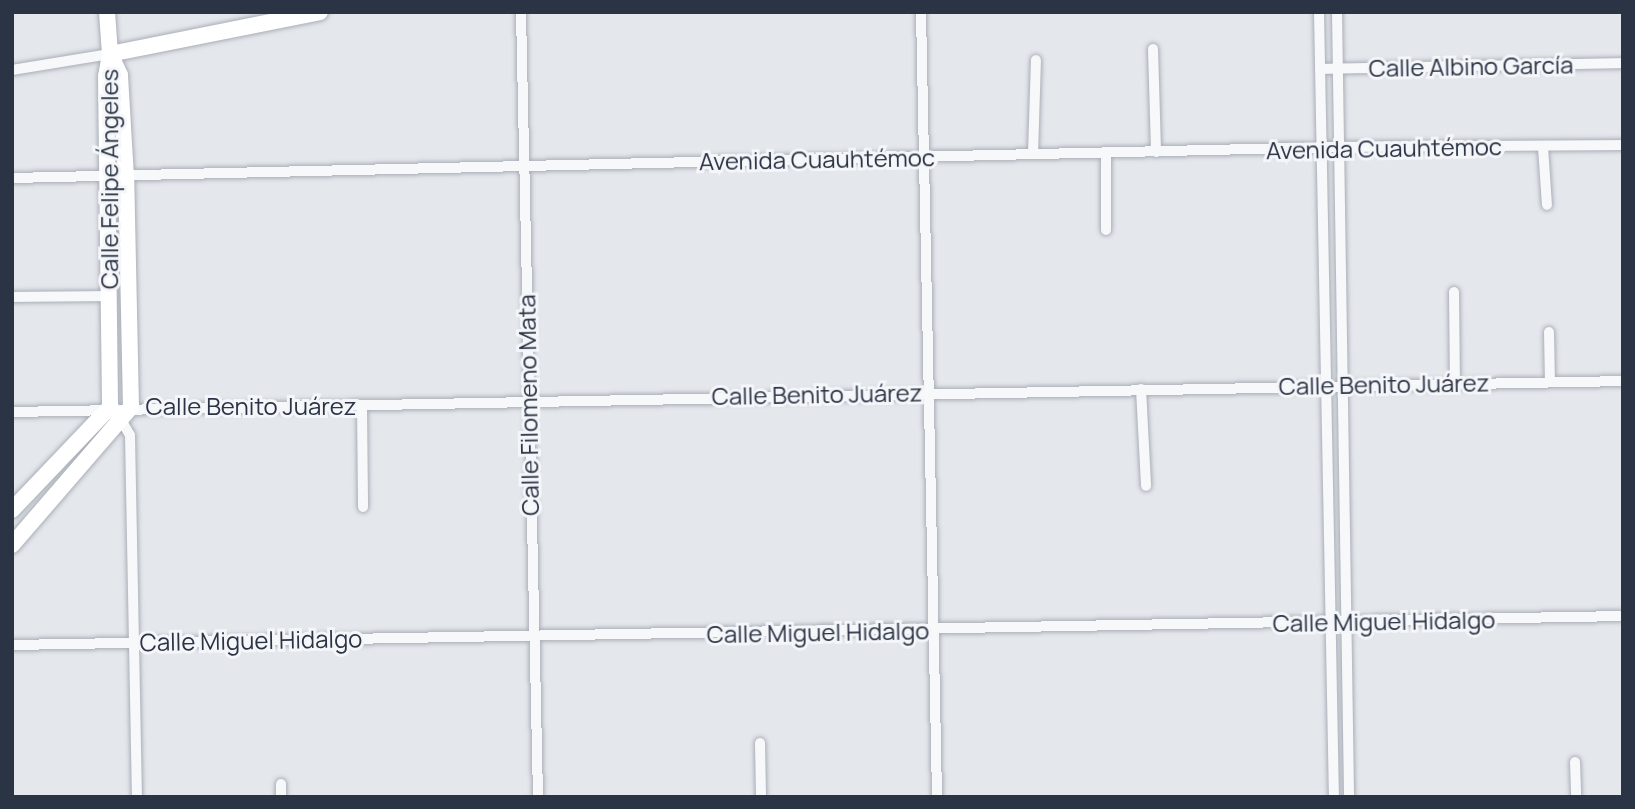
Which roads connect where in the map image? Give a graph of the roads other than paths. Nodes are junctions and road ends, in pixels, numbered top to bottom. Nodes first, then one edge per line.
1 (107, 12) edge
2 (320, 12) edge
3 (521, 12) edge
4 (921, 12) edge
5 (1319, 12) edge
6 (1337, 12) edge
7 (1153, 49) dead end
8 (110, 54) junction
9 (1036, 60) dead end
10 (1623, 63) edge
11 (1338, 68) junction
12 (1320, 69) junction
13 (12, 70) edge
14 (1623, 145) edge
15 (1338, 147) junction
16 (1543, 147) junction
17 (1321, 148) junction
18 (1156, 152) junction
19 (1106, 153) junction
20 (1033, 154) junction
21 (923, 158) junction
22 (524, 163) junction
23 (109, 177) junction
24 (126, 177) junction
25 (12, 178) edge
26 (1546, 205) dead end
27 (1322, 218) junction
28 (1339, 218) junction
29 (1107, 230) dead end
30 (1339, 275) junction
31 (1324, 276) junction
32 (1454, 292) dead end
33 (109, 296) junction
34 (12, 297) edge
35 (1549, 332) dead end
36 (1623, 381) edge
37 (1550, 382) junction
38 (1455, 383) junction
39 (1341, 384) junction
40 (1325, 385) junction
41 (1141, 388) junction
42 (929, 392) junction
43 (528, 401) junction
44 (362, 406) junction
45 (120, 411) junction
46 (12, 412) edge
47 (1329, 453) junction
48 (1343, 453) junction
49 (1146, 486) dead end
50 (1329, 504) junction
51 (1344, 504) junction
52 (363, 507) dead end
53 (12, 510) edge
54 (12, 545) edge
55 (1623, 616) edge
56 (1345, 621) junction
57 (1332, 622) junction
58 (933, 630) junction
59 (533, 637) junction
60 (133, 642) junction
61 (12, 645) edge
62 (1333, 733) junction
63 (1348, 733) junction
64 (760, 743) dead end
65 (1575, 762) dead end
66 (281, 784) dead end
67 (137, 797) edge
68 (281, 797) edge
69 (538, 797) edge
70 (761, 797) edge
71 (937, 797) edge
72 (1334, 797) edge
73 (1349, 797) edge
74 (1576, 797) edge

1 - 8 street
2 - 8 street
3 - 22 street, Calle Filomeno Mata
4 - 21 street
5 - 12 street
6 - 11 street
7 - 18 street
8 - 13 street
8 - 23 street, Calle Felipe Ángeles
8 - 24 street, Calle Felipe Ángeles
9 - 20 street
10 - 11 street, Calle Albino García
11 - 12 street, Calle Albino García
11 - 15 street
12 - 17 street
14 - 16 street, Avenida Cuauhtémoc
15 - 16 street, Avenida Cuauhtémoc
15 - 17 street, Avenida Cuauhtémoc
15 - 28 street
16 - 26 street
17 - 18 street, Avenida Cuauhtémoc
17 - 27 street
18 - 19 street, Avenida Cuauhtémoc
19 - 20 street, Avenida Cuauhtémoc
19 - 29 street
20 - 21 street, Avenida Cuauhtémoc
21 - 22 street, Avenida Cuauhtémoc
21 - 42 street
22 - 24 street, Avenida Cuauhtémoc
22 - 43 street, Calle Filomeno Mata
23 - 24 street, Avenida Cuauhtémoc
23 - 25 street, Avenida Cuauhtémoc
23 - 33 street, Calle Felipe Ángeles
24 - 45 street, Calle Felipe Ángeles
27 - 28 street
27 - 31 street
28 - 30 street
30 - 31 street
30 - 39 street
31 - 40 street
32 - 38 street
33 - 34 street
33 - 45 street, Calle Felipe Ángeles
35 - 37 street
36 - 37 street, Calle Benito Juárez
37 - 38 street, Calle Benito Juárez
38 - 39 street, Calle Benito Juárez
39 - 40 street, Calle Benito Juárez
39 - 48 street
40 - 41 street, Calle Benito Juárez
40 - 47 street
41 - 42 street, Calle Benito Juárez
41 - 49 street
42 - 43 street, Calle Benito Juárez
42 - 58 street
43 - 44 street, Calle Benito Juárez
43 - 59 street, Calle Filomeno Mata
44 - 45 street, Calle Benito Juárez
44 - 52 street
45 - 46 street, Calle Benito Juárez
45 - 53 street
45 - 54 street
45 - 60 street, Calle Felipe Ángeles
47 - 48 street
47 - 50 street
48 - 51 street
50 - 51 street
50 - 57 street
51 - 56 street
55 - 56 street, Calle Miguel Hidalgo
56 - 57 street, Calle Miguel Hidalgo
56 - 63 street
57 - 58 street, Calle Miguel Hidalgo
57 - 62 street
58 - 59 street, Calle Miguel Hidalgo
58 - 71 street
59 - 60 street, Calle Miguel Hidalgo
59 - 69 street, Calle Filomeno Mata
60 - 61 street, Calle Miguel Hidalgo
60 - 67 street, Calle Felipe Ángeles
62 - 63 street
62 - 72 street
63 - 73 street
64 - 70 street
65 - 74 street
66 - 68 street

